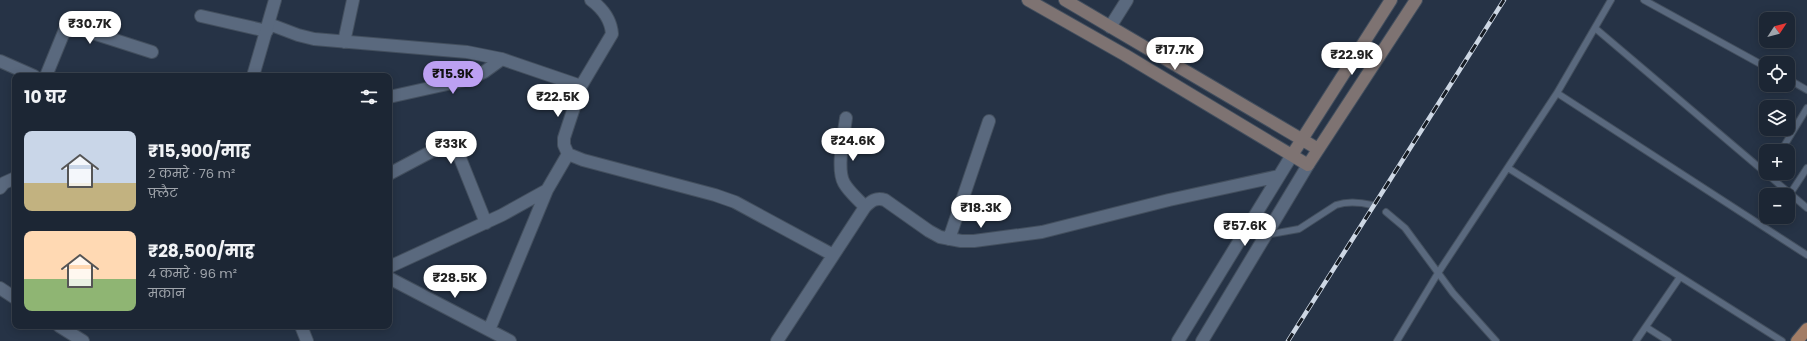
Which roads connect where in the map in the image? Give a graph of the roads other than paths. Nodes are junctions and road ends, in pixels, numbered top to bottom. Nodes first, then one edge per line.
1 (275, 0) edge
2 (353, 0) edge
3 (591, 0) edge
4 (1028, 0) edge
5 (1065, 0) edge
6 (1127, 0) edge
7 (1391, 0) edge
8 (1416, 0) edge
9 (1612, 0) edge
10 (1644, 0) edge
11 (201, 16) dead end
12 (268, 27) junction
13 (1110, 27) junction
14 (1595, 28) junction
15 (344, 42) junction
16 (152, 52) dead end
17 (502, 59) junction
18 (0, 61) edge
19 (1759, 63) edge
20 (27, 73) edge
21 (47, 73) edge
22 (254, 73) edge
23 (1795, 83) edge
24 (581, 86) junction
25 (1807, 90) edge
26 (1557, 93) junction
27 (392, 96) edge
28 (1807, 108) edge
29 (846, 118) dead end
30 (989, 121) dead end
31 (1301, 139) junction
32 (1784, 144) edge
33 (1318, 149) junction
34 (568, 154) junction
35 (1292, 155) junction
36 (1308, 165) junction
37 (1759, 166) edge
38 (1508, 168) junction
39 (1807, 168) edge
40 (392, 172) edge
41 (1279, 176) junction
42 (12, 179) edge
43 (1775, 180) edge
44 (0, 188) edge
45 (1783, 188) edge
46 (1794, 188) edge
47 (547, 190) junction
48 (1795, 198) edge
49 (1372, 205) dead end
50 (864, 206) junction
51 (1807, 208) edge
52 (1386, 212) dead end
53 (486, 222) junction
54 (1266, 235) junction
55 (949, 240) junction
56 (833, 255) junction
57 (1807, 255) edge
58 (392, 266) edge
59 (1438, 273) junction
60 (1680, 277) junction
61 (392, 280) edge
62 (0, 288) edge
63 (12, 296) edge
64 (1646, 327) junction
65 (64, 329) edge
66 (302, 329) edge
67 (1807, 329) edge
68 (489, 330) junction
69 (83, 341) edge
70 (306, 341) edge
71 (510, 341) edge
72 (777, 341) edge
73 (1178, 341) edge
74 (1202, 341) edge
75 (1397, 341) edge
76 (1496, 341) edge
77 (1636, 341) edge
78 (1668, 341) edge
79 (1782, 341) edge
80 (1797, 341) edge

1 - 12 street
2 - 15 street
3 - 24 street
4 - 35 main road
5 - 13 main road
6 - 13 street
7 - 31 main road
8 - 33 main road
9 - 14 lane
10 - 19 lane
11 - 12 street
12 - 15 street
12 - 22 street
13 - 31 main road
14 - 26 lane
14 - 37 lane
15 - 17 street
16 - 21 street
17 - 24 street
17 - 27 street
18 - 20 street
23 - 25 lane
24 - 34 street
26 - 38 lane
26 - 57 lane
28 - 32 lane
29 - 50 street
30 - 55 street
31 - 33 main road
31 - 35 main road
33 - 36 main road
34 - 47 street
34 - 56 street
35 - 36 main road
35 - 41 street
36 - 54 street
38 - 59 lane
38 - 60 lane
39 - 46 lane
40 - 53 street
41 - 55 street
41 - 73 street
42 - 44 street
43 - 45 lane
47 - 53 street
47 - 68 street
48 - 51 lane
49 - 54 lane
50 - 55 street
50 - 56 street
52 - 59 lane
53 - 58 street
54 - 74 street
56 - 72 street
59 - 75 lane
59 - 76 lane
60 - 64 lane
60 - 79 lane
61 - 68 street
62 - 63 street
64 - 77 lane
64 - 78 lane
65 - 69 street
66 - 70 street
67 - 80 main road
68 - 71 street

